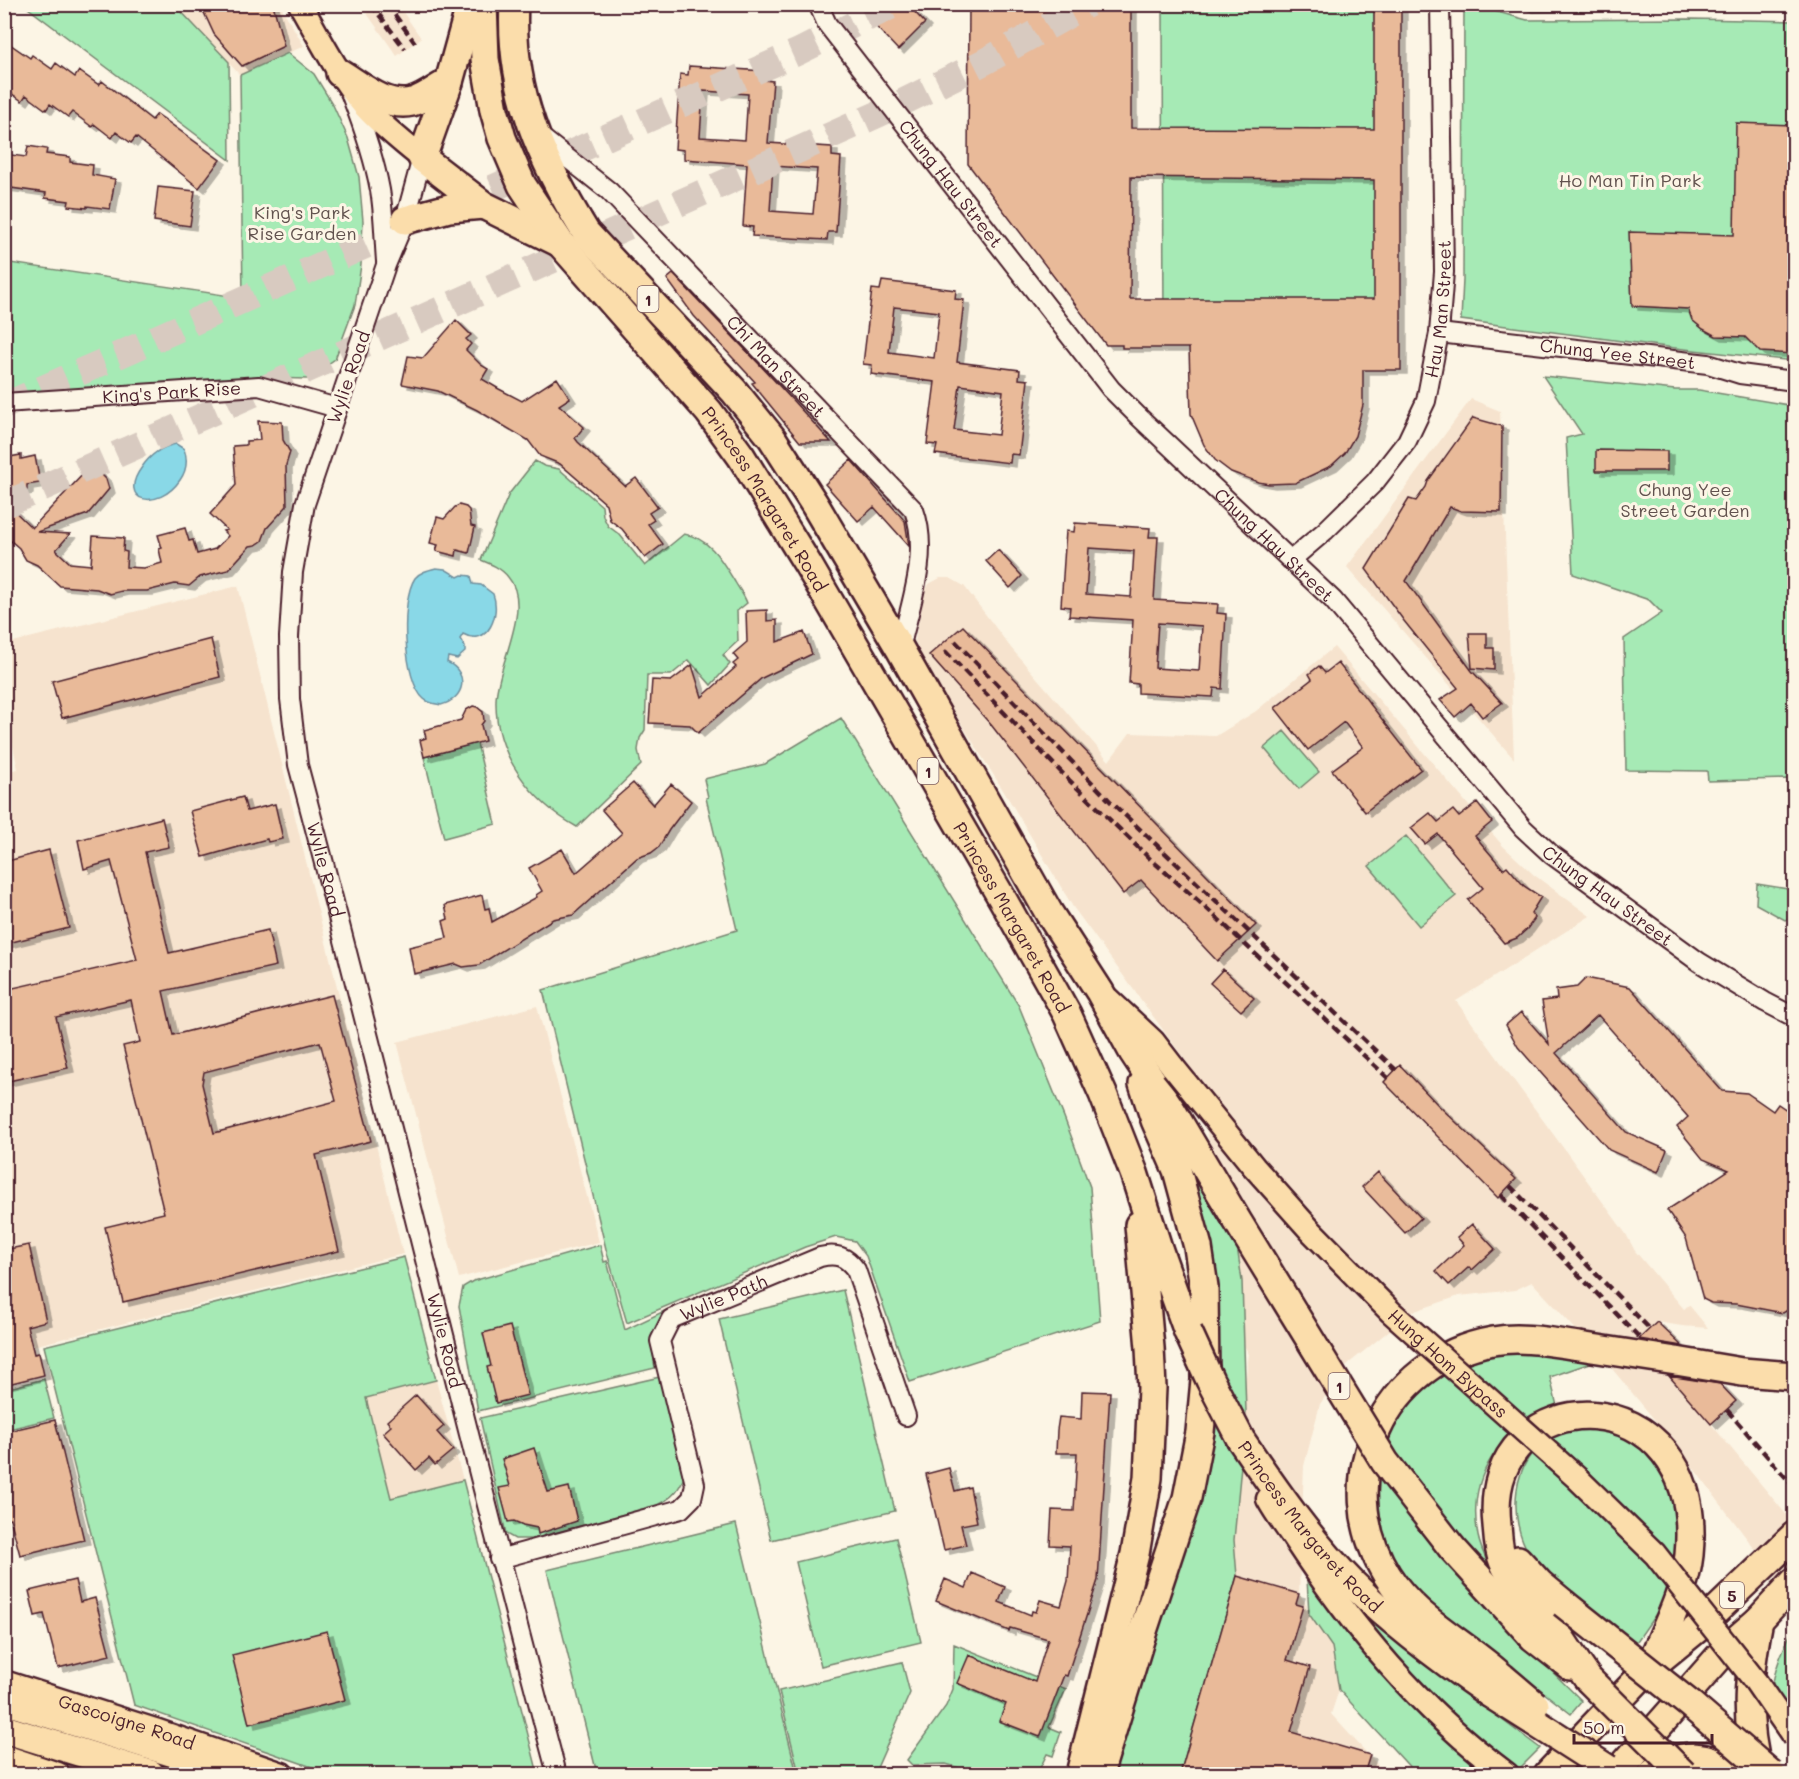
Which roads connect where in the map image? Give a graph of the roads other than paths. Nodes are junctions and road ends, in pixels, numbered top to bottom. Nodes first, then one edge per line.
1 (300, 4) edge
2 (474, 4) edge
3 (483, 4) edge
4 (514, 4) edge
5 (818, 4) edge
6 (1440, 4) edge
7 (344, 79) junction
8 (449, 82) junction
9 (533, 131) junction
10 (422, 158) junction
11 (483, 205) junction
12 (405, 220) junction
13 (561, 244) junction
14 (386, 266) junction
15 (1439, 333) junction
16 (1794, 381) edge
17 (4, 403) edge
18 (337, 408) junction
19 (1291, 560) junction
20 (900, 649) junction
21 (1100, 992) junction
22 (1794, 1017) edge
23 (1133, 1052) junction
24 (1134, 1173) junction
25 (1794, 1376) edge
26 (906, 1416) dead end
27 (1241, 1440) junction
28 (1794, 1536) edge
29 (499, 1559) junction
30 (1790, 1586) edge
31 (1548, 1620) junction
32 (1758, 1620) junction
33 (1650, 1666) junction
34 (4, 1682) edge
35 (4, 1700) edge
36 (4, 1719) edge
37 (4, 1729) edge
38 (1794, 1737) edge
39 (4, 1756) edge
40 (1618, 1768) edge
41 (58, 1774) edge
42 (150, 1774) edge
43 (183, 1774) edge
44 (240, 1774) edge
45 (282, 1774) edge
46 (556, 1774) edge
47 (1080, 1774) edge
48 (1099, 1774) edge
49 (1507, 1774) edge
50 (1548, 1774) edge
51 (1652, 1774) edge
52 (1683, 1774) edge
53 (1739, 1774) edge
54 (1759, 1774) edge
55 (1771, 1774) edge

1 - 7 main road
2 - 8 highway
3 - 13 highway, Princess Margaret Road / 1
4 - 9 highway, Princess Margaret Road / 1
5 - 19 street, Chung Hau Street
6 - 15 street, Hau Man Street
7 - 8 highway
7 - 10 main road
7 - 14 street
8 - 10 highway
9 - 20 highway, Princess Margaret Road / 1
9 - 20 street, Chi Man Street
10 - 11 highway
10 - 12 street, Wylie Road
11 - 12 highway
11 - 13 highway
12 - 14 street, Wylie Road
13 - 24 highway, Princess Margaret Road / 1
14 - 18 street, Wylie Road
15 - 16 street, Chung Yee Street
15 - 19 street, Hau Man Street
17 - 18 street, King's Park Rise
18 - 29 street, Wylie Road
19 - 22 street, Chung Hau Street
20 - 21 highway, Princess Margaret Road / 1
21 - 23 highway, Princess Margaret Road / 1
21 - 38 main road, Hung Hom Bypass, bridge
23 - 31 highway, Princess Margaret Road / 1, bridge
23 - 48 highway
24 - 27 highway, Princess Margaret Road / 1, bridge
24 - 47 highway
25 - 40 highway, bridge
26 - 29 street, Wylie Path
27 - 40 highway, Princess Margaret Road / 1, bridge
27 - 49 main road
28 - 33 highway, 5
29 - 46 street, Wylie Road
30 - 32 highway, 5
31 - 33 highway
31 - 52 highway, 1, bridge
31 - 55 highway, bridge
32 - 40 highway, 5
32 - 54 highway
33 - 50 highway, 5
34 - 45 main road, Gascoigne Road
35 - 44 highway
36 - 43 highway
37 - 42 highway
39 - 41 main road
51 - 53 highway

